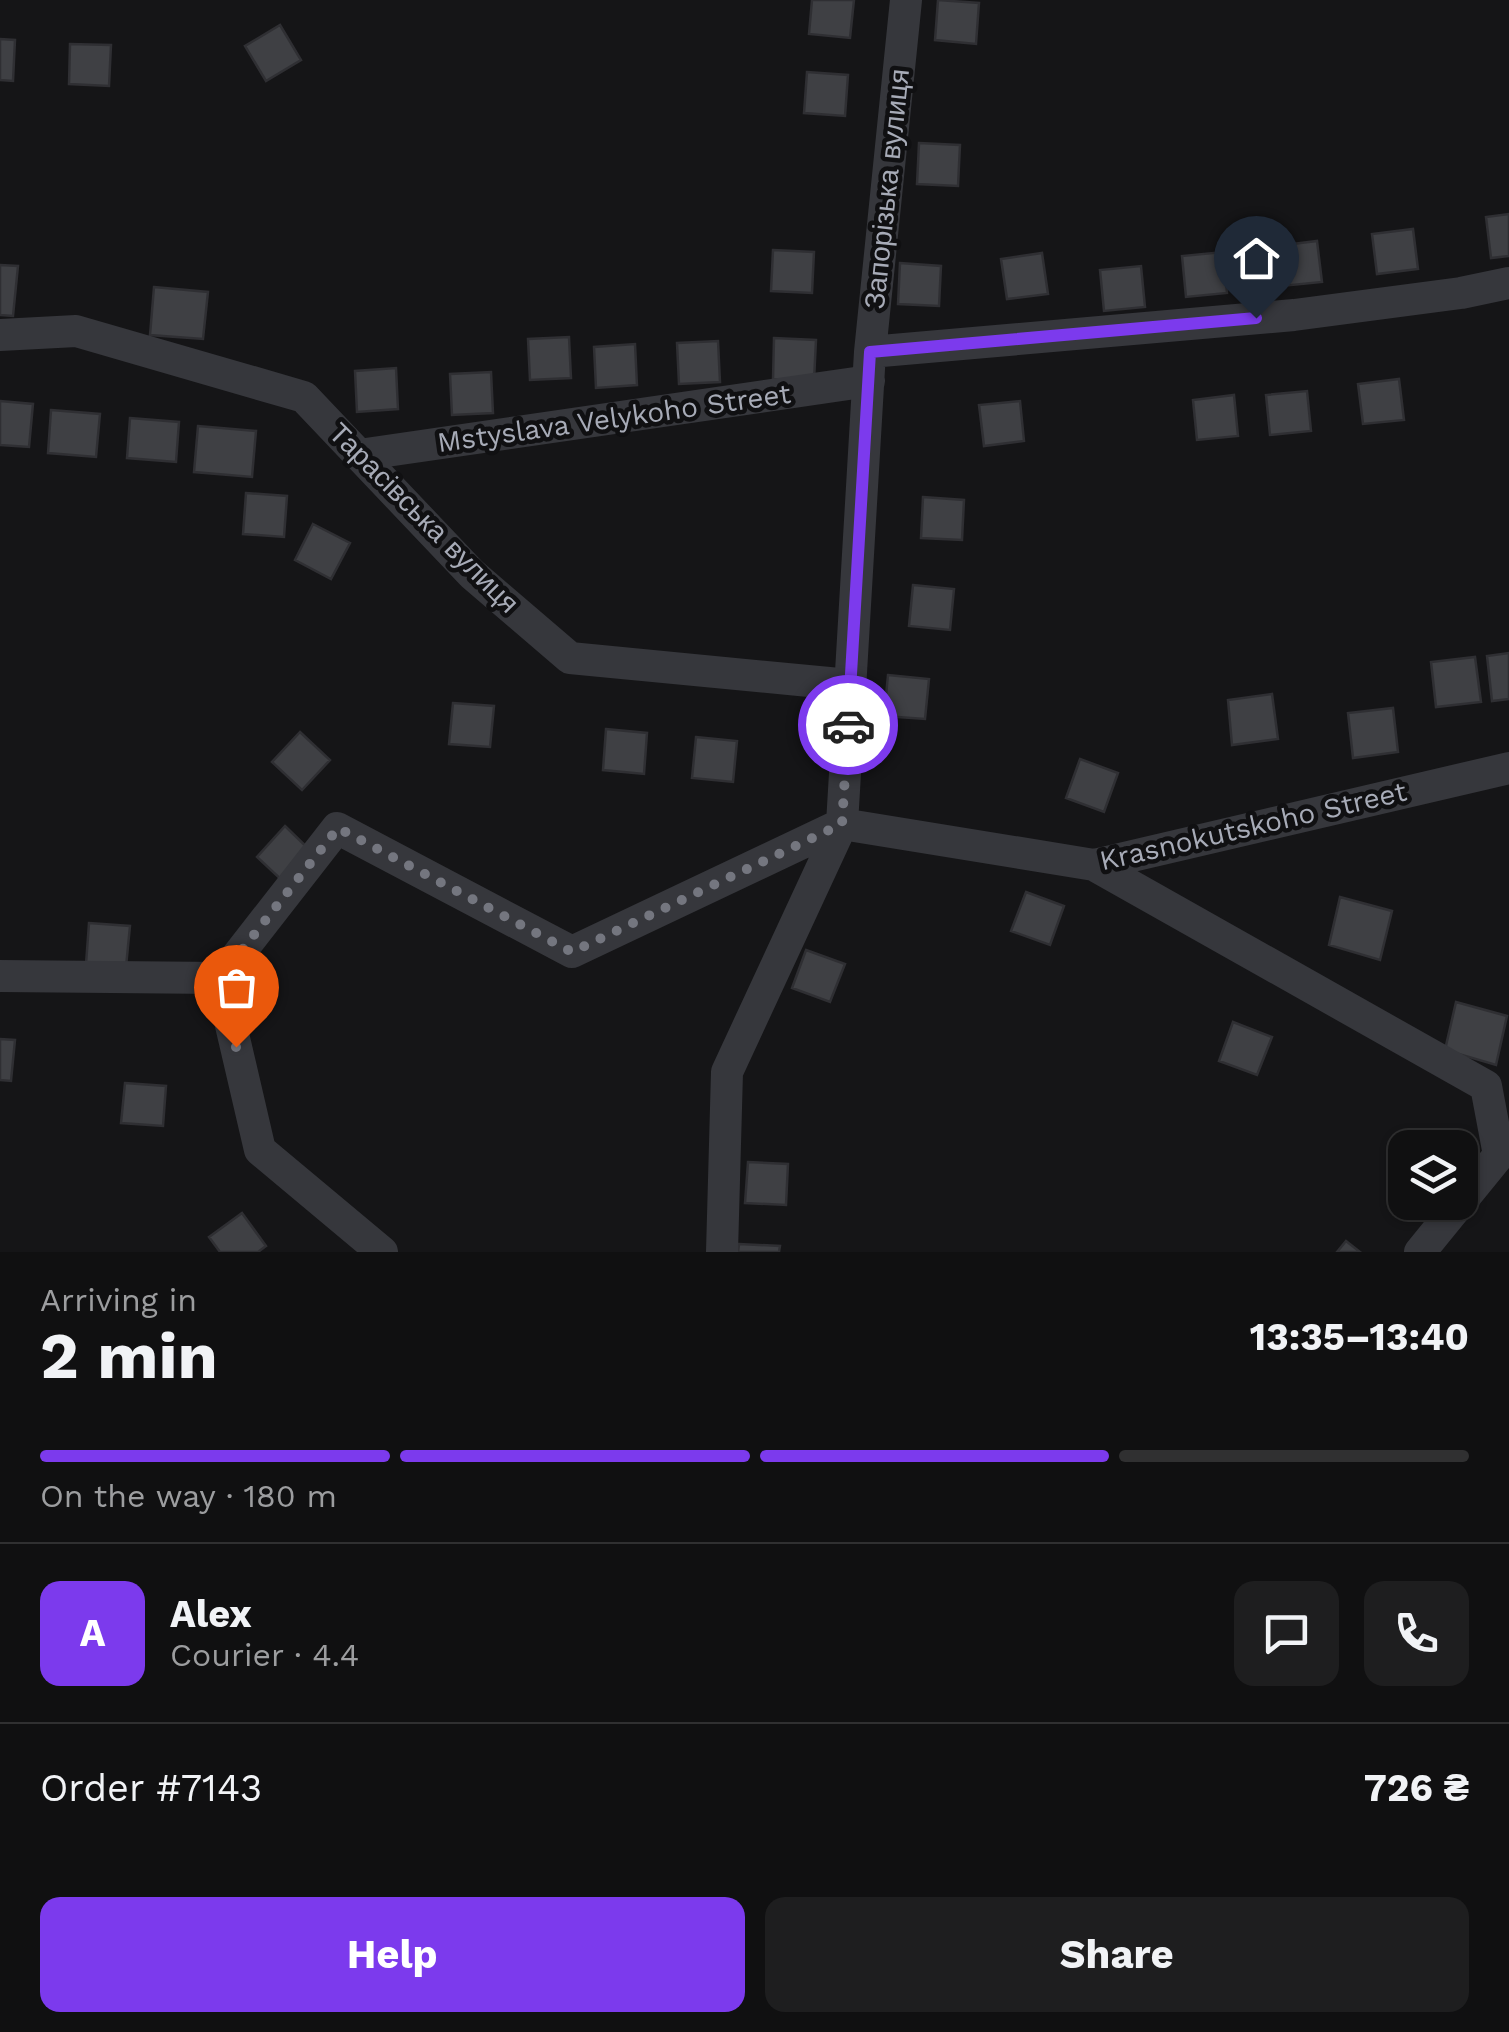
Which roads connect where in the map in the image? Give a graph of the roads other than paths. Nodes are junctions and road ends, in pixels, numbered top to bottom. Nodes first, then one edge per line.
1 (906, 0) edge
2 (1509, 283) edge
3 (0, 335) edge
4 (870, 367) junction
5 (359, 455) junction
6 (850, 685) junction
7 (1509, 768) edge
8 (842, 824) junction
9 (1094, 865) junction
10 (0, 976) edge
11 (220, 978) junction
12 (382, 1252) edge
13 (722, 1252) edge
14 (1420, 1252) edge

1 - 4 street, Запорізька вулиця
2 - 4 street, Mstyslava Velykoho Street
3 - 5 street, Тарасівська вулиця
4 - 5 street, Mstyslava Velykoho Street
4 - 6 street, Запорізька вулиця
5 - 6 street, Тарасівська вулиця
6 - 8 street, Запорізька вулиця
7 - 9 street, Krasnokutskoho Street
8 - 9 street, Krasnokutskoho Street
8 - 11 street
8 - 13 street, Запорізька вулиця
9 - 14 street
10 - 11 street
11 - 12 street

